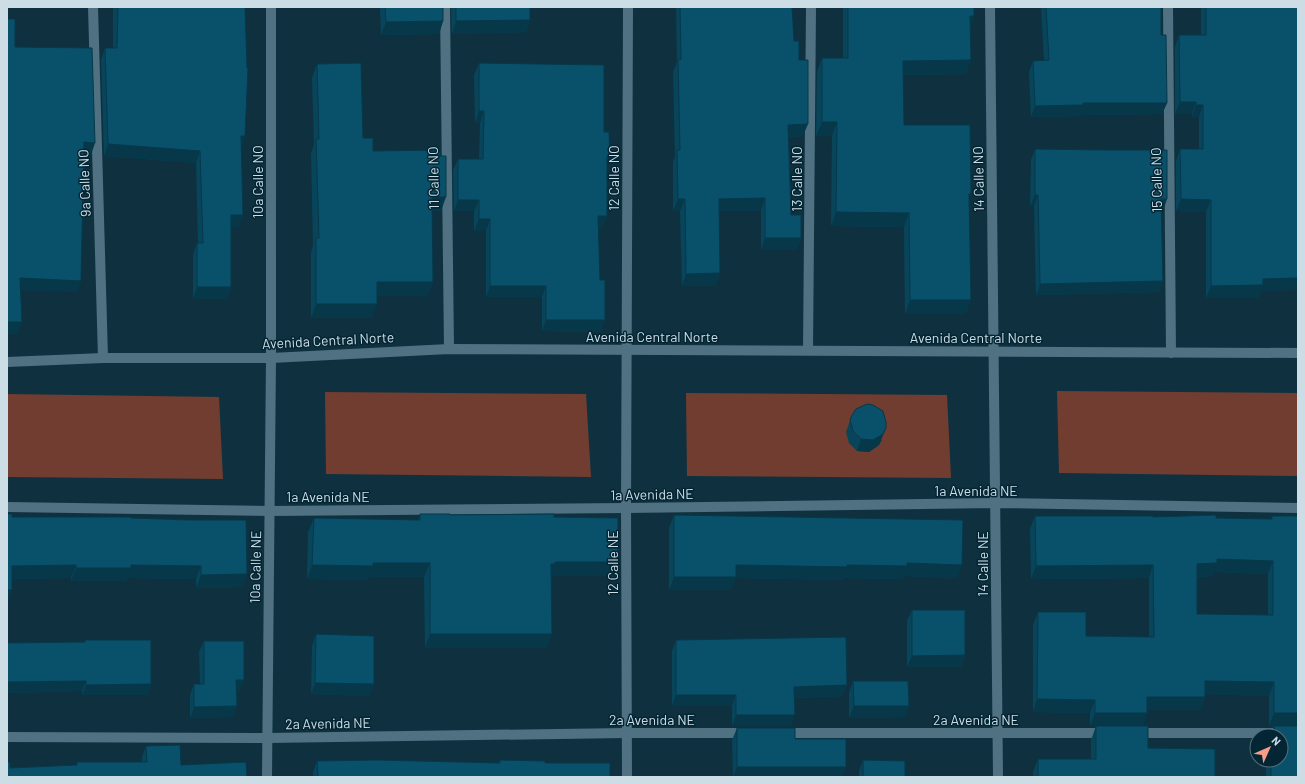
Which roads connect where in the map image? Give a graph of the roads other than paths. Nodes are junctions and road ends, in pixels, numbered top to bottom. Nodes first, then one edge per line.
1 (92, 7) edge
2 (271, 7) edge
3 (445, 7) edge
4 (628, 7) edge
5 (811, 7) edge
6 (990, 7) edge
7 (1168, 7) edge
8 (449, 349) junction
9 (627, 350) junction
10 (808, 350) junction
11 (994, 351) junction
12 (1171, 353) junction
13 (1298, 354) edge
14 (103, 358) junction
15 (271, 358) junction
16 (7, 362) edge
17 (996, 503) junction
18 (7, 508) edge
19 (626, 508) junction
20 (1298, 508) edge
21 (269, 511) junction
22 (626, 733) junction
23 (761, 733) edge
24 (776, 733) edge
25 (998, 733) junction
26 (1298, 733) edge
27 (7, 737) edge
28 (267, 738) junction
29 (267, 777) edge
30 (627, 777) edge
31 (998, 777) edge

1 - 14 street, 9a Calle NO
2 - 15 street, 10a Calle NO
3 - 8 street, 11 Calle NO
4 - 9 street, 12 Calle NO
5 - 10 street, 13 Calle NO
6 - 11 street, 14 Calle NO
7 - 12 street, 15 Calle NO
8 - 9 street, Avenida Central Norte
8 - 15 street, Avenida Central Norte
9 - 10 street, Avenida Central Norte
9 - 19 street, 12 Calle NE
10 - 11 street, Avenida Central Norte
11 - 12 street, Avenida Central Norte
11 - 17 street, 14 Calle NE
12 - 13 street, Avenida Central Norte
14 - 15 street, Avenida Central Norte
14 - 16 street, Avenida Central Norte
15 - 21 street, 10a Calle NE
17 - 19 street, 1a Avenida NE
17 - 20 street, 1a Avenida NE
17 - 25 street, 14 Calle NE
18 - 21 street, 1a Avenida NE
19 - 21 street, 1a Avenida NE
19 - 22 street, 12 Calle NE
21 - 28 street, 10a Calle NE
22 - 23 street, 2a Avenida NE
22 - 28 street, 2a Avenida NE
22 - 30 street, 12 Calle NE
24 - 25 street, 2a Avenida NE
25 - 26 street, 2a Avenida NE
25 - 31 street, 14 Calle NE
27 - 28 street, 2a Avenida NE
28 - 29 street, 10a Calle NE

